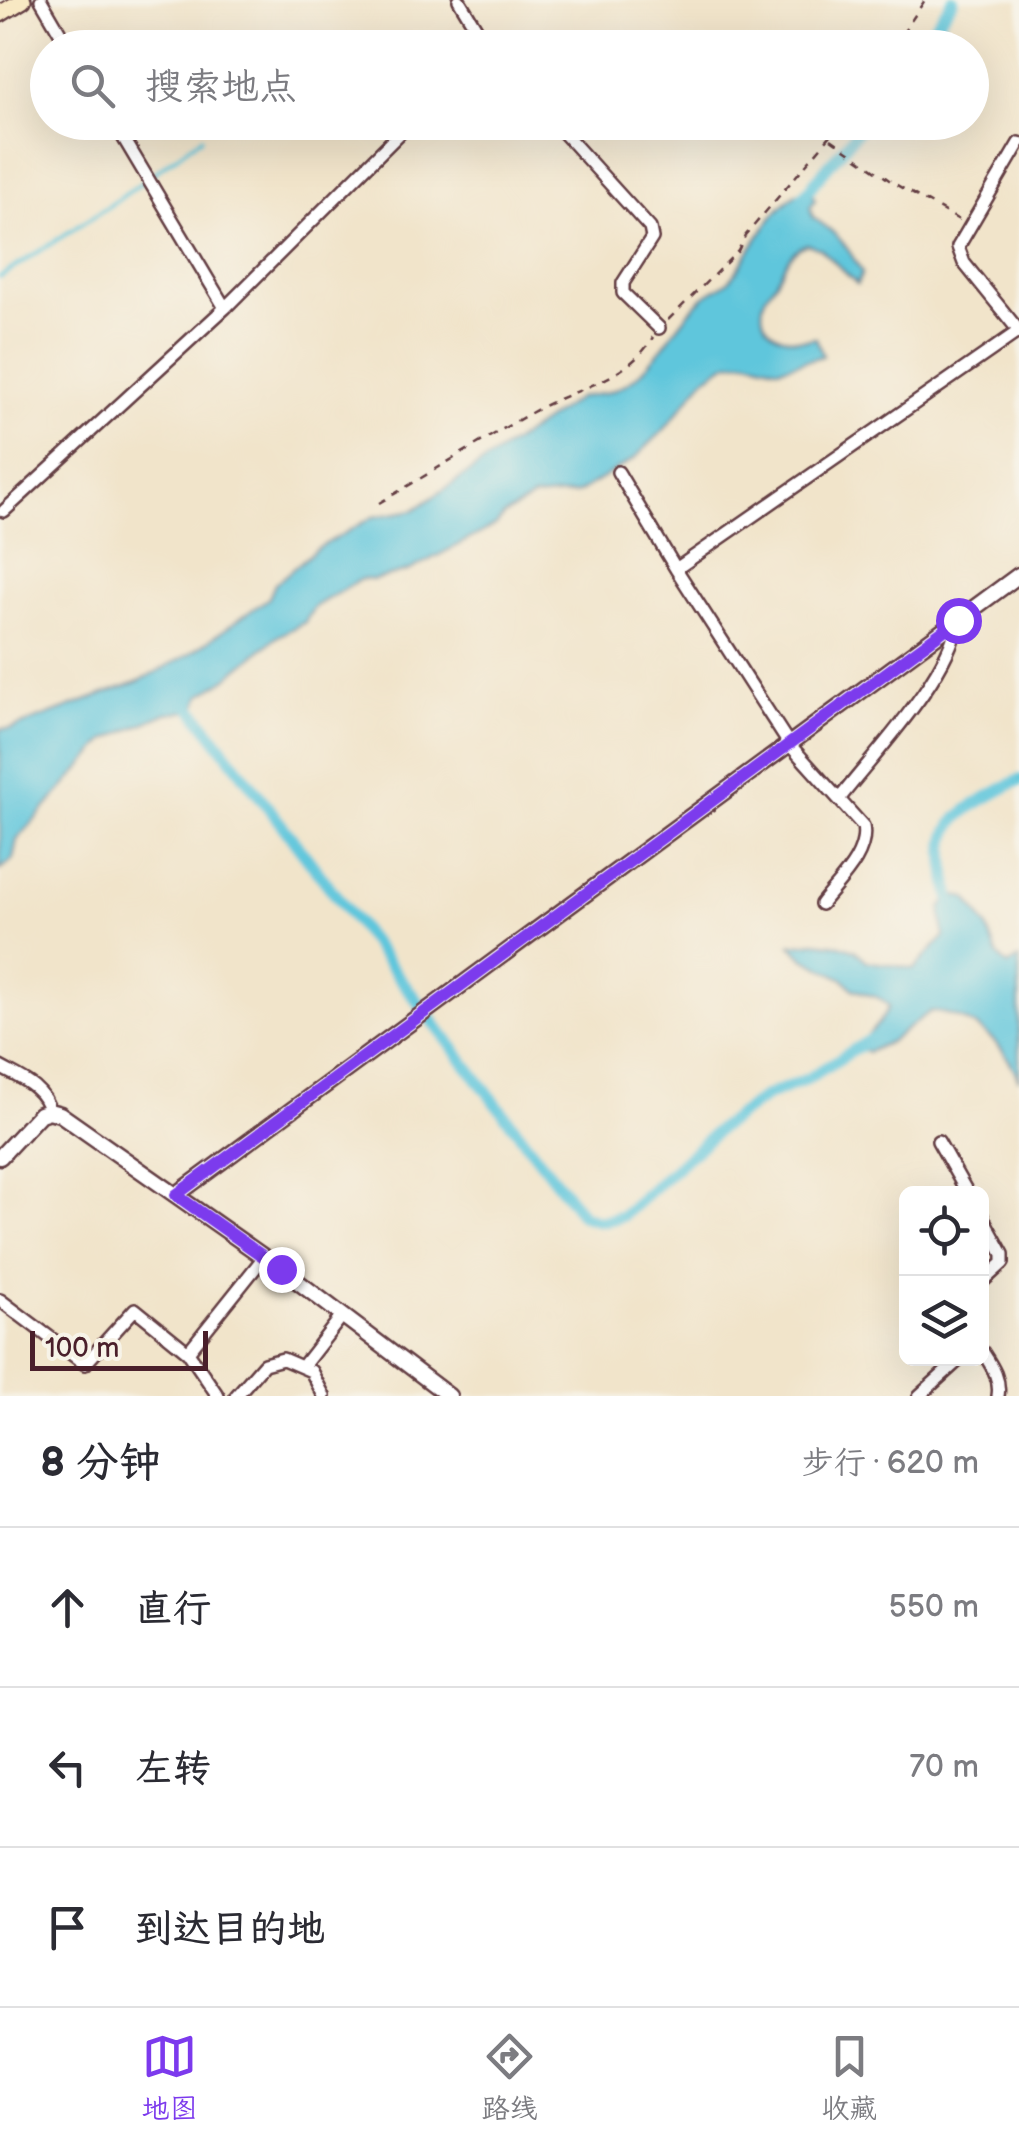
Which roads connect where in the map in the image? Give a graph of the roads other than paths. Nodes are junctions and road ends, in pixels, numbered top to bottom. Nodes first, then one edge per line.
1 (23, 0) edge
2 (41, 0) edge
3 (459, 0) edge
4 (0, 14) edge
5 (59, 30) edge
6 (477, 30) edge
7 (125, 140) edge
8 (393, 140) edge
9 (570, 140) edge
10 (1019, 142) edge
11 (225, 308) junction
12 (659, 328) road end
13 (1019, 331) edge
14 (618, 472) dead end
15 (4, 511) dead end
16 (676, 569) junction
17 (1019, 575) edge
18 (958, 620) junction
19 (789, 744) junction
20 (840, 798) junction
21 (821, 904) dead end
22 (0, 1067) edge
23 (48, 1111) junction
24 (938, 1142) dead end
25 (0, 1157) edge
26 (963, 1186) edge
27 (176, 1195) junction
28 (989, 1229) edge
29 (264, 1257) junction
30 (989, 1276) edge
31 (0, 1300) edge
32 (342, 1316) junction
33 (188, 1352) junction
34 (989, 1362) edge
35 (303, 1366) junction
36 (952, 1366) edge
37 (218, 1396) edge
38 (236, 1396) edge
39 (324, 1396) edge
40 (449, 1396) edge
41 (918, 1396) edge
42 (998, 1396) edge

1 - 4 main road
2 - 5 street
3 - 6 street
7 - 11 street
8 - 11 street
9 - 12 street
10 - 13 street
11 - 15 street
13 - 16 street
14 - 16 street
16 - 19 street
17 - 18 street
18 - 19 street
18 - 20 street
19 - 20 street
19 - 27 street
20 - 21 street
22 - 23 street
23 - 25 street
23 - 27 street
24 - 26 street
27 - 29 street
28 - 30 street
29 - 32 street
29 - 33 street
31 - 33 street
32 - 35 street
32 - 40 street
33 - 37 street
34 - 42 street
35 - 38 street
35 - 39 street
36 - 41 street

